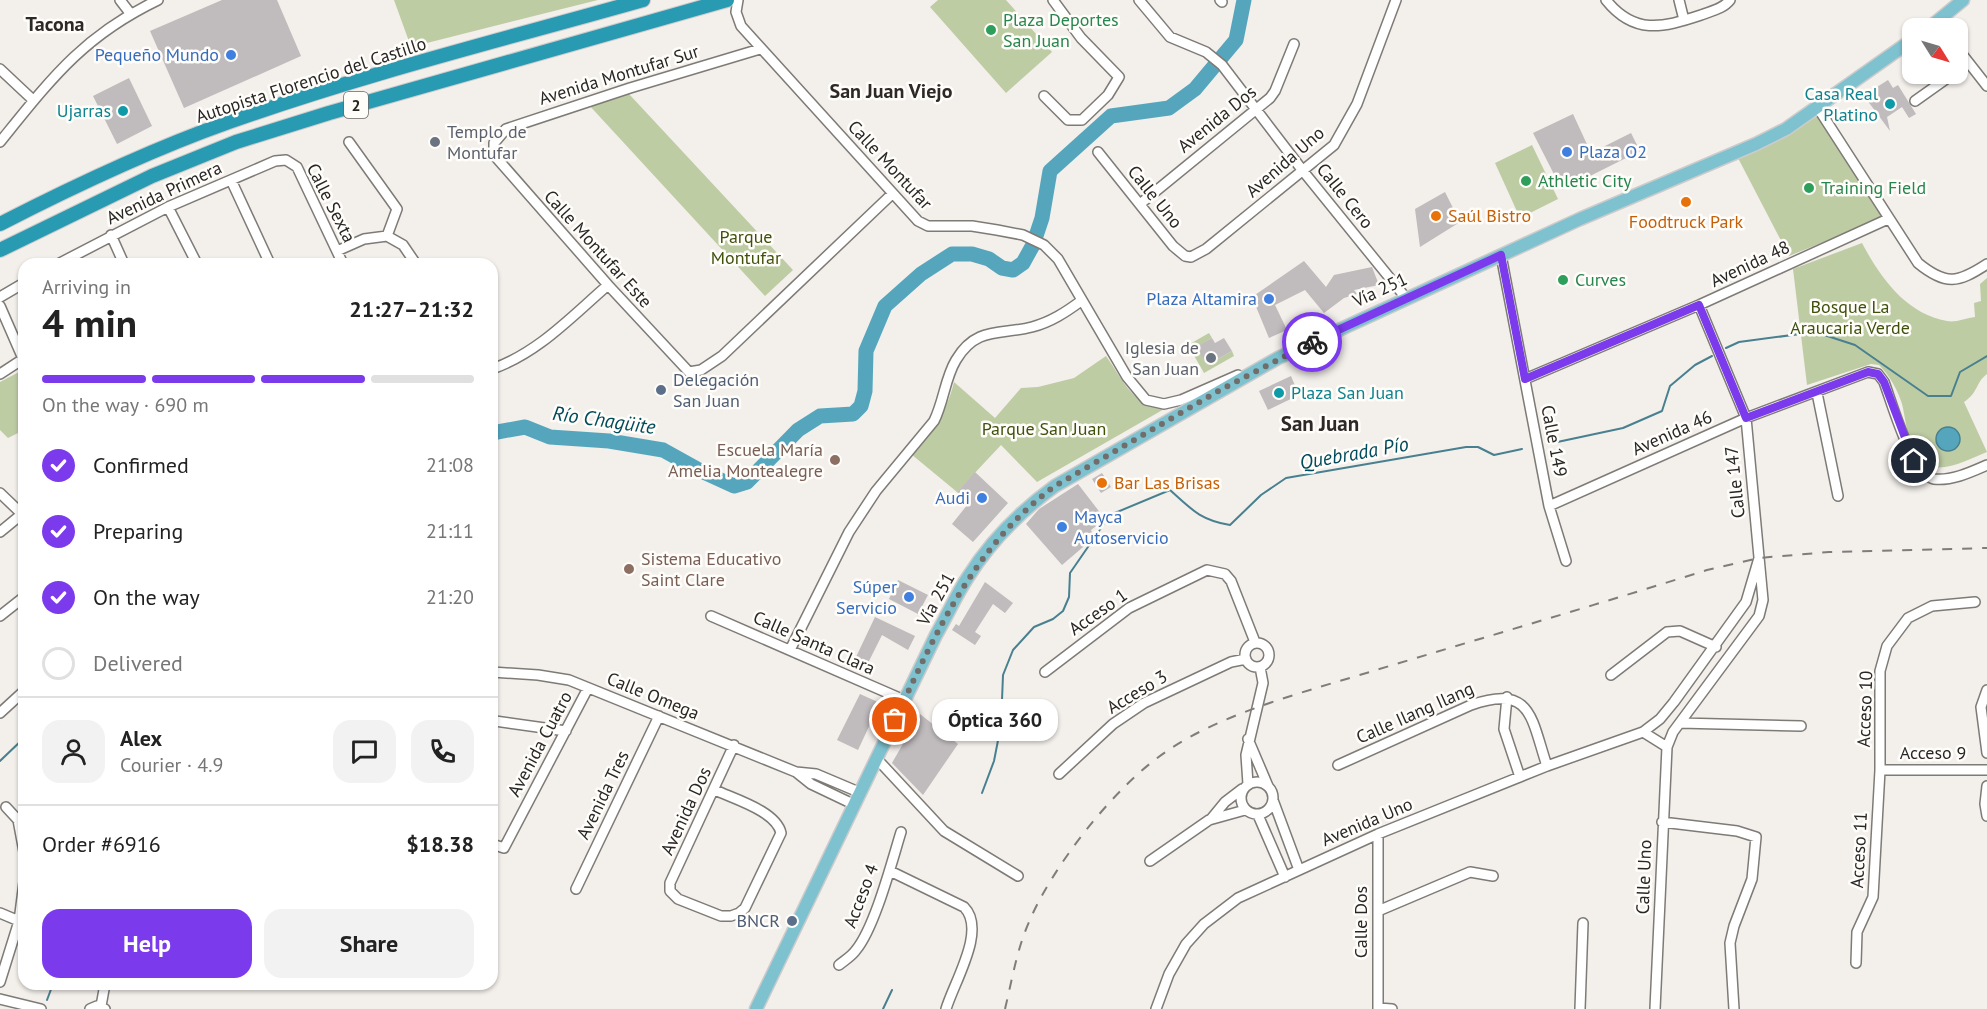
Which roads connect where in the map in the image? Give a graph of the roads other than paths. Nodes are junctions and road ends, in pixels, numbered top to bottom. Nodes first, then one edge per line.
1 (120, 0) edge
2 (158, 0) edge
3 (643, 0) edge
4 (728, 0) edge
5 (738, 0) edge
6 (1053, 0) edge
7 (1139, 0) edge
8 (1396, 0) edge
9 (1606, 0) edge
10 (1679, 0) edge
11 (1730, 0) edge
12 (1963, 0) edge
13 (130, 13) junction
14 (1944, 18) edge
15 (1684, 20) junction
16 (1294, 44) dead end
17 (1902, 47) edge
18 (760, 49) junction
19 (1968, 62) edge
20 (0, 69) edge
21 (1939, 84) edge
22 (1987, 86) edge
23 (1044, 96) dead end
24 (33, 100) junction
25 (1915, 101) dead end
26 (1818, 108) junction
27 (1255, 109) junction
28 (1, 139) edge
29 (349, 142) dead end
30 (494, 143) joint
31 (1098, 152) dead end
32 (286, 160) joint
33 (1303, 171) junction
34 (231, 180) junction
35 (892, 194) junction
36 (1140, 204) junction
37 (168, 207) junction
38 (1887, 219) junction
39 (0, 224) edge
40 (111, 235) junction
41 (387, 236) junction
42 (0, 250) edge
43 (337, 251) junction
44 (1501, 255) junction
45 (1191, 257) joint
46 (69, 258) edge
47 (121, 258) edge
48 (193, 258) edge
49 (267, 258) edge
50 (340, 258) edge
51 (412, 258) edge
52 (1987, 264) edge
53 (608, 285) junction
54 (18, 286) edge
55 (0, 297) edge
56 (1406, 298) junction
57 (1081, 301) junction
58 (1699, 305) junction
59 (0, 306) edge
60 (18, 346) edge
61 (1278, 358) junction
62 (18, 364) edge
63 (498, 367) edge
64 (0, 374) edge
65 (1525, 379) junction
66 (1817, 393) junction
67 (1746, 418) junction
68 (1987, 465) edge
69 (0, 493) edge
70 (1838, 496) dead end
71 (1549, 506) junction
72 (18, 510) edge
73 (18, 519) edge
74 (0, 532) edge
75 (1760, 558) junction
76 (1566, 561) dead end
77 (18, 602) edge
78 (1975, 602) dead end
79 (0, 616) edge
80 (711, 616) dead end
81 (1255, 642) junction
82 (1716, 647) junction
83 (790, 650) junction
84 (1245, 659) junction
85 (1260, 667) junction
86 (498, 672) edge
87 (1045, 672) dead end
88 (1611, 675) dead end
89 (588, 688) junction
90 (1987, 690) edge
91 (18, 696) edge
92 (1507, 697) junction
93 (904, 700) junction
94 (0, 713) edge
95 (659, 716) junction
96 (1660, 719) junction
97 (498, 721) edge
98 (1680, 723) junction
99 (1801, 726) dead end
100 (566, 731) junction
101 (1643, 732) junction
102 (1248, 739) junction
103 (1661, 742) junction
104 (734, 745) junction
105 (1987, 753) edge
106 (877, 759) junction
107 (1338, 765) dead end
108 (1547, 766) junction
109 (1880, 770) junction
110 (1987, 770) edge
111 (796, 772) junction
112 (1059, 774) dead end
113 (1520, 777) junction
114 (1245, 786) junction
115 (1268, 786) junction
116 (1987, 786) edge
117 (715, 790) junction
118 (861, 793) junction
119 (1273, 800) junction
120 (855, 806) junction
121 (6, 807) dead end
122 (1245, 810) junction
123 (1258, 814) junction
124 (1987, 816) edge
125 (18, 819) edge
126 (1209, 820) junction
127 (1662, 822) junction
128 (901, 832) dead end
129 (1378, 834) junction
130 (498, 846) edge
131 (1150, 861) dead end
132 (1299, 870) junction
133 (890, 871) junction
134 (1018, 876) dead end
135 (1493, 876) dead end
136 (1285, 877) junction
137 (576, 889) dead end
138 (1378, 911) junction
139 (0, 913) edge
140 (18, 921) edge
141 (1583, 923) dead end
142 (18, 924) edge
143 (1856, 963) dead end
144 (839, 965) dead end
145 (0, 982) edge
146 (104, 990) edge
147 (0, 999) edge
148 (103, 1008) edge
149 (41, 1009) edge
150 (90, 1009) edge
151 (756, 1009) edge
152 (946, 1009) edge
153 (1156, 1009) edge
154 (1378, 1009) edge
155 (1392, 1009) edge
156 (1580, 1009) edge
157 (1655, 1009) edge
158 (1734, 1009) edge

1 - 13 street
2 - 13 street
3 - 39 highway, Autopista Florencio del Castillo / 2
4 - 42 highway, Autopista Florencio del Castillo / 2
5 - 18 street, Calle Montufar
6 - 23 street
7 - 27 street, Calle Cero
8 - 33 street, Avenida Uno
9 - 15 street
10 - 15 street
11 - 15 street
12 - 14 main road
13 - 24 street
16 - 27 street, Avenida Dos
17 - 26 main road, Vía 251
18 - 30 street, Avenida Montufar Sur
18 - 35 street, Calle Montufar
19 - 22 street
20 - 24 street
21 - 25 street
24 - 28 street
26 - 38 street
26 - 44 main road, Vía 251
27 - 33 street, Calle Cero
27 - 36 street, Avenida Dos
29 - 41 street
30 - 53 street, Calle Montufar Este
31 - 36 street, Calle Uno
32 - 34 street, Avenida Primera
32 - 43 street, Calle Sexta
33 - 45 street, Avenida Uno
33 - 56 street, Calle Cero
34 - 37 street, Avenida Primera
34 - 49 street
35 - 53 street, Calle Montufar Este
35 - 57 street, Calle Montufar
36 - 45 street, Calle Uno
37 - 40 street, Avenida Primera
37 - 48 street
38 - 52 street
38 - 58 street, Avenida 48
40 - 46 street, Avenida Primera
40 - 47 street
41 - 43 street
41 - 51 street
43 - 50 street, Calle Sexta
44 - 56 main road, Vía 251
44 - 65 street, Calle 149
53 - 63 street
54 - 55 street
56 - 61 main road, Vía 251
57 - 61 street, Calle Montufar
57 - 83 street
58 - 65 street, Avenida 48
58 - 67 street, Calle 147
59 - 60 street
61 - 93 main road, Vía 251
62 - 64 street
65 - 71 street, Calle 149
66 - 67 street, Avenida 46
66 - 68 street, Avenida 46
66 - 70 street
67 - 71 street, Avenida 46
67 - 75 street, Calle 147
69 - 72 street
71 - 76 street, Calle 149
73 - 74 street
75 - 82 street, Avenida Uno
75 - 98 street
77 - 79 street
78 - 109 street, Acceso 10
80 - 83 street, Calle Santa Clara
81 - 84 street
81 - 85 street
81 - 87 street, Acceso 1
82 - 88 street
82 - 96 street, Avenida Uno
83 - 93 street, Calle Santa Clara
84 - 85 street
84 - 112 street, Acceso 3
85 - 102 street
86 - 89 street, Calle Omega
89 - 95 street, Calle Omega
89 - 100 street, Avenida Cuatro
90 - 105 street
91 - 94 street
92 - 107 street, Calle Ilang Ilang
92 - 108 street
92 - 113 street
93 - 106 main road, Vía 251
95 - 104 street, Calle Omega
95 - 137 street, Avenida Tres
96 - 101 street, Avenida Uno
96 - 103 street
97 - 100 street
98 - 99 street
98 - 103 street
100 - 130 street, Avenida Cuatro
101 - 103 street
101 - 108 street, Avenida Uno
102 - 114 street
102 - 115 street
103 - 127 street, Calle Uno
104 - 111 street, Calle Omega
104 - 117 street, Avenida Dos
106 - 118 main road, Vía 251
106 - 134 street
108 - 113 street, Avenida Uno
109 - 110 street, Acceso 9
109 - 143 street, Acceso 11
111 - 118 street, Calle Omega
111 - 120 street, Calle Omega
113 - 129 street, Avenida Uno
114 - 115 street
114 - 122 street
114 - 126 street
115 - 119 street
116 - 124 street
117 - 117 street, Avenida Dos
118 - 120 main road, Vía 251
119 - 123 street
119 - 132 street
120 - 151 main road, Vía 251
121 - 125 street
122 - 123 street
122 - 126 street
123 - 136 street
126 - 131 street
127 - 157 street, Calle Uno
127 - 158 street
128 - 133 street, Acceso 4
129 - 132 street, Avenida Uno
129 - 138 street, Calle Dos
132 - 136 street, Avenida Uno
133 - 144 street, Acceso 4
133 - 152 street
135 - 138 street
136 - 153 street, Avenida Uno
138 - 154 street, Calle Dos
139 - 140 street
141 - 156 street
142 - 145 street
146 - 148 street
147 - 149 street
148 - 150 street
154 - 155 street

